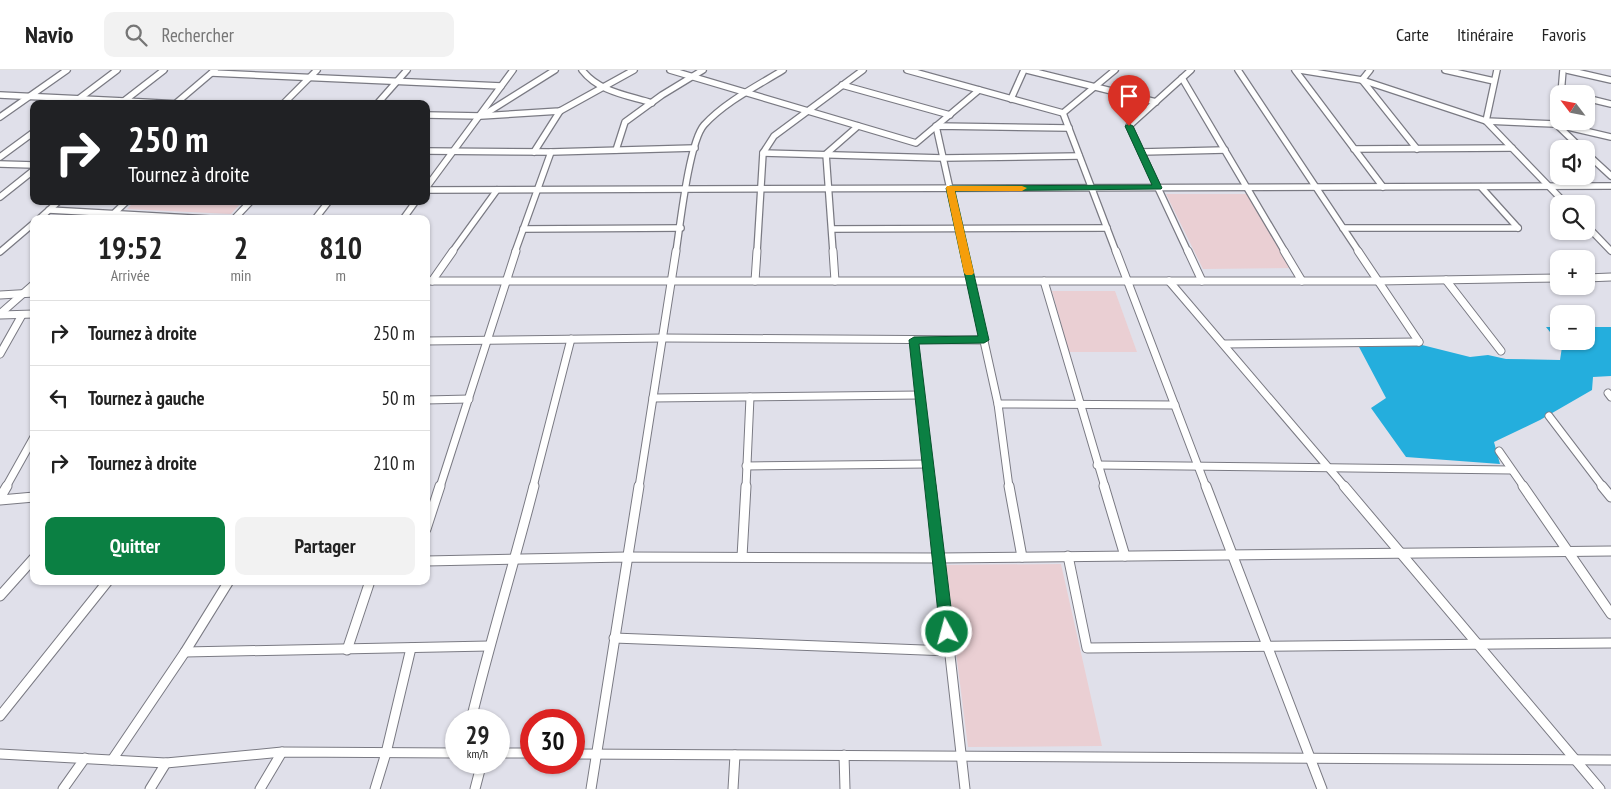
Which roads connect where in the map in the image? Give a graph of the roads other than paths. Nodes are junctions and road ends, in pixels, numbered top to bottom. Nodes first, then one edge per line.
1 (67, 70) edge
2 (117, 70) edge
3 (164, 70) edge
4 (317, 70) edge
5 (407, 70) edge
6 (513, 70) edge
7 (555, 70) edge
8 (582, 70) edge
9 (634, 70) edge
10 (670, 70) edge
11 (704, 70) edge
12 (783, 70) edge
13 (863, 70) edge
14 (907, 70) edge
15 (933, 70) edge
16 (1025, 70) edge
17 (1115, 70) edge
18 (1191, 70) edge
19 (1238, 70) edge
20 (1295, 70) edge
21 (1300, 70) edge
22 (1370, 70) edge
23 (1445, 70) edge
24 (1497, 70) edge
25 (1562, 70) edge
26 (1567, 70) edge
27 (214, 71) edge
28 (926, 75) junction
29 (309, 77) junction
30 (692, 77) junction
31 (1182, 78) junction
32 (1362, 80) junction
33 (1611, 80) edge
34 (397, 81) junction
35 (1494, 81) junction
36 (842, 85) junction
37 (1563, 85) edge
38 (501, 86) junction
39 (1095, 86) junction
40 (601, 87) junction
41 (979, 90) junction
42 (748, 93) junction
43 (0, 95) edge
44 (30, 96) junction
45 (79, 98) junction
46 (1010, 99) junction
47 (77, 100) edge
48 (109, 100) edge
49 (125, 100) edge
50 (180, 100) edge
51 (287, 100) edge
52 (380, 100) edge
53 (1595, 100) edge
54 (1156, 102) junction
55 (652, 103) junction
56 (1611, 104) edge
57 (560, 111) junction
58 (807, 111) junction
59 (1063, 113) junction
60 (430, 114) edge
61 (950, 115) junction
62 (481, 116) junction
63 (0, 117) edge
64 (1486, 121) junction
65 (1550, 124) edge
66 (858, 126) junction
67 (936, 126) junction
68 (1068, 128) junction
69 (1561, 130) edge
70 (1581, 130) edge
71 (30, 135) edge
72 (1611, 137) edge
73 (1572, 140) edge
74 (694, 148) junction
75 (1512, 148) junction
76 (1417, 149) junction
77 (616, 150) junction
78 (1225, 150) junction
79 (1354, 150) junction
80 (430, 151) edge
81 (534, 152) junction
82 (551, 152) junction
83 (1141, 152) junction
84 (454, 153) junction
85 (763, 153) junction
86 (826, 154) junction
87 (1079, 156) junction
88 (0, 157) edge
89 (944, 158) junction
90 (1595, 161) edge
91 (0, 164) edge
92 (30, 165) edge
93 (30, 173) edge
94 (1611, 176) edge
95 (430, 184) edge
96 (1550, 186) junction
97 (1611, 186) edge
98 (1246, 187) junction
99 (1316, 187) junction
100 (1383, 187) junction
101 (1481, 187) junction
102 (950, 188) junction
103 (1091, 188) junction
104 (1158, 188) junction
105 (430, 189) edge
106 (686, 189) junction
107 (762, 189) junction
108 (829, 189) junction
109 (497, 190) junction
110 (537, 190) junction
111 (1558, 195) edge
112 (0, 197) edge
113 (55, 205) edge
114 (123, 205) edge
115 (247, 205) edge
116 (326, 205) edge
117 (49, 210) junction
118 (114, 214) junction
119 (43, 215) edge
120 (128, 215) edge
121 (238, 215) edge
122 (318, 215) edge
123 (30, 226) edge
124 (522, 228) junction
125 (681, 228) junction
126 (959, 228) junction
127 (1107, 228) junction
128 (1343, 228) junction
129 (832, 229) junction
130 (1595, 234) edge
131 (0, 242) edge
132 (11, 242) junction
133 (1611, 251) edge
134 (0, 252) edge
135 (1611, 277) edge
136 (1550, 278) edge
137 (1595, 278) edge
138 (430, 280) edge
139 (1446, 280) junction
140 (430, 281) edge
141 (506, 281) junction
142 (672, 281) junction
143 (755, 281) junction
144 (835, 281) junction
145 (971, 281) junction
146 (1044, 281) junction
147 (1127, 281) junction
148 (1170, 281) junction
149 (1202, 281) junction
150 (1302, 281) junction
151 (1379, 281) junction
152 (30, 287) edge
153 (22, 294) junction
154 (30, 294) edge
155 (0, 295) edge
156 (0, 314) edge
157 (30, 314) edge
158 (22, 315) junction
159 (664, 338) junction
160 (571, 340) junction
161 (914, 340) junction
162 (984, 340) junction
163 (430, 341) edge
164 (485, 341) junction
165 (1224, 344) junction
166 (1501, 351) dead end
167 (0, 354) edge
168 (920, 395) junction
169 (750, 397) junction
170 (653, 398) junction
171 (469, 399) junction
172 (430, 400) edge
173 (998, 404) junction
174 (1079, 404) junction
175 (1175, 405) junction
176 (1549, 416) dead end
177 (30, 444) edge
178 (1499, 451) dead end
179 (928, 464) junction
180 (1097, 465) junction
181 (746, 466) junction
182 (1198, 466) junction
183 (1329, 468) junction
184 (1511, 470) junction
185 (30, 496) edge
186 (1611, 497) edge
187 (0, 499) edge
188 (430, 517) edge
189 (1567, 550) junction
190 (1611, 551) edge
191 (1401, 552) junction
192 (1232, 554) junction
193 (1068, 556) junction
194 (1124, 556) junction
195 (627, 557) junction
196 (1022, 557) junction
197 (742, 558) junction
198 (938, 558) junction
199 (515, 559) junction
200 (430, 561) edge
201 (30, 562) edge
202 (105, 585) edge
203 (227, 585) edge
204 (369, 585) edge
205 (0, 596) edge
206 (1611, 614) edge
207 (614, 638) junction
208 (1611, 643) edge
209 (1479, 644) junction
210 (1267, 645) junction
211 (489, 646) junction
212 (411, 648) junction
213 (347, 650) junction
214 (949, 651) junction
215 (186, 652) junction
216 (473, 709) edge
217 (0, 716) edge
218 (282, 752) junction
219 (386, 753) junction
220 (445, 753) edge
221 (0, 754) edge
222 (585, 754) edge
223 (596, 754) junction
224 (735, 755) junction
225 (844, 755) junction
226 (961, 756) junction
227 (85, 758) junction
228 (1310, 758) junction
229 (112, 760) junction
230 (1577, 760) junction
231 (1611, 760) edge
232 (166, 762) junction
233 (479, 774) edge
234 (63, 789) edge
235 (150, 789) edge
236 (260, 789) edge
237 (375, 789) edge
238 (475, 789) edge
239 (590, 789) edge
240 (733, 789) edge
241 (845, 789) edge
242 (965, 789) edge
243 (1322, 789) edge
244 (1600, 789) edge

1 - 44 street
2 - 45 street
3 - 49 street
4 - 29 street
5 - 34 street
6 - 38 street
7 - 62 street
8 - 40 street
9 - 40 street
10 - 30 street
11 - 30 street
12 - 42 street
13 - 36 street
14 - 28 street
15 - 28 street
16 - 39 street
16 - 46 street
17 - 39 street
18 - 31 street
19 - 99 street
20 - 79 street
21 - 32 street
22 - 32 street
23 - 35 street
24 - 35 street
25 - 37 street
26 - 33 street
27 - 29 street
27 - 50 street
28 - 41 street
29 - 34 street
29 - 51 street
30 - 42 street
30 - 55 street
31 - 54 street
31 - 78 street
32 - 64 street
32 - 76 street
34 - 38 street
34 - 52 street
35 - 64 street
36 - 58 street
36 - 61 street
38 - 62 street
39 - 54 street
39 - 59 street
40 - 55 street
40 - 57 street
41 - 46 street
41 - 61 street
42 - 58 street
42 - 74 street
43 - 44 street
44 - 45 street
44 - 63 street
45 - 47 street
45 - 48 street
46 - 59 street
53 - 56 street
54 - 83 street
55 - 77 street
57 - 62 street
57 - 81 street
58 - 66 street
58 - 85 street
59 - 68 street
60 - 62 street
61 - 67 street
62 - 84 street
64 - 65 street
64 - 75 street
66 - 67 street
66 - 86 street
67 - 68 street
67 - 89 street
68 - 87 street
69 - 73 street
70 - 72 street
71 - 88 street
74 - 77 street
74 - 106 street
75 - 76 street
75 - 96 street
76 - 79 street
77 - 82 street
78 - 83 street
78 - 98 street
79 - 100 street
80 - 84 street
81 - 82 street
81 - 84 street
82 - 110 street
83 - 104 street
84 - 95 street
85 - 86 street
85 - 107 street
86 - 89 street
86 - 108 street
87 - 89 street
87 - 103 street
89 - 102 street
90 - 94 street
91 - 92 street
93 - 112 street
96 - 97 street
96 - 101 street
96 - 111 street
98 - 99 street
98 - 104 street
98 - 150 street
99 - 100 street
99 - 128 street
100 - 101 street
101 - 128 street
102 - 103 street
102 - 108 street
102 - 126 street
103 - 104 street
103 - 127 street
104 - 149 street
105 - 109 street
106 - 107 street
106 - 110 street
106 - 125 street
107 - 108 street
107 - 143 street
108 - 129 street
109 - 110 street
109 - 138 street
110 - 124 street
113 - 117 street
114 - 118 street
115 - 121 street
116 - 122 street
117 - 118 street
117 - 119 street
118 - 120 street
123 - 132 street
124 - 125 street
124 - 141 street
125 - 142 street
126 - 127 street
126 - 129 street
126 - 145 street
127 - 147 street
128 - 151 street
129 - 144 street
130 - 133 street
131 - 132 street
132 - 134 street
135 - 137 street
136 - 139 street
139 - 151 street
139 - 166 street
140 - 141 street
141 - 142 street
141 - 164 street
142 - 143 street
142 - 159 street
143 - 144 street
144 - 145 street
145 - 146 street
145 - 162 street
146 - 147 street
146 - 174 street
147 - 148 street
147 - 175 street
148 - 149 street
148 - 165 street
149 - 150 street
150 - 151 street
151 - 165 street
152 - 153 street
153 - 154 street
153 - 155 street
153 - 156 street
156 - 158 street
157 - 158 street
158 - 167 street
159 - 160 street
159 - 161 street
159 - 170 street
160 - 164 street
160 - 199 street
161 - 162 street
161 - 168 street
162 - 173 street
163 - 164 street
164 - 171 street
165 - 183 street
168 - 169 street
168 - 179 street
169 - 170 street
169 - 181 street
170 - 195 street
171 - 172 street
171 - 188 street
173 - 174 street
173 - 196 street
174 - 175 street
174 - 180 street
175 - 182 street
176 - 186 street
177 - 187 street
178 - 184 street
179 - 181 street
179 - 198 street
180 - 182 street
180 - 194 street
181 - 197 street
182 - 183 street
182 - 192 street
183 - 184 street
183 - 191 street
184 - 189 street
185 - 187 street
189 - 190 street
189 - 191 street
189 - 206 street
191 - 192 street
191 - 209 street
192 - 194 street
192 - 210 street
193 - 194 street
193 - 196 street
193 - 210 street
195 - 197 street
195 - 199 street
195 - 207 street
196 - 198 street
197 - 198 street
198 - 214 street
199 - 200 street
199 - 211 street
201 - 205 street
202 - 217 street
203 - 215 street
204 - 213 street
207 - 214 street
207 - 223 street
208 - 209 street
209 - 210 street
209 - 230 street
210 - 228 street
211 - 212 street
211 - 216 street
212 - 213 street
212 - 219 street
213 - 215 street
214 - 226 street
215 - 229 street
218 - 219 street
218 - 232 street
218 - 236 street
219 - 220 street
219 - 237 street
221 - 227 street
222 - 223 street
223 - 224 street
223 - 239 street
224 - 225 street
224 - 240 street
225 - 226 street
225 - 241 street
226 - 228 street
226 - 242 street
227 - 229 street
227 - 234 street
228 - 230 street
228 - 243 street
229 - 232 street
230 - 231 street
230 - 244 street
232 - 235 street
233 - 238 street

